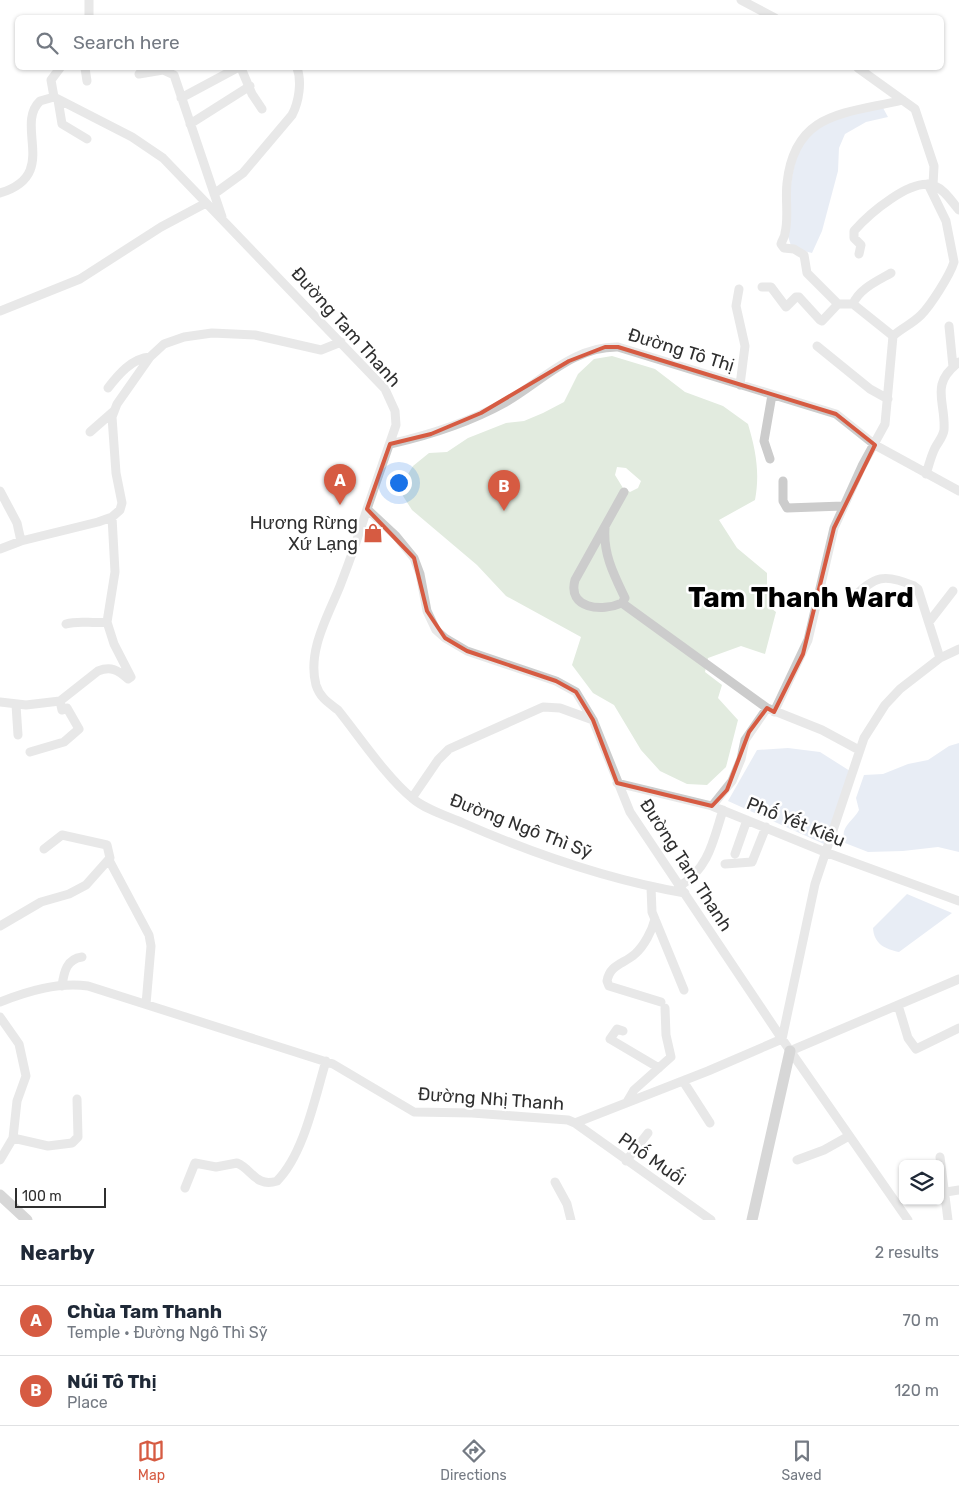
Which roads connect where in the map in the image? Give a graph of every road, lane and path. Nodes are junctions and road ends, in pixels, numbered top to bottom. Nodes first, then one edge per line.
1 (89, 0) edge
2 (741, 0) edge
3 (89, 15) edge
4 (769, 15) edge
5 (58, 70) edge
6 (85, 70) edge
7 (235, 70) edge
8 (240, 70) edge
9 (298, 70) edge
10 (861, 70) edge
11 (139, 74) dead end
12 (87, 81) dead end
13 (250, 86) junction
14 (181, 98) junction
15 (56, 99) junction
16 (902, 100) junction
17 (262, 109) dead end
18 (190, 124) junction
19 (87, 139) dead end
20 (930, 185) junction
21 (0, 193) edge
22 (214, 194) junction
23 (206, 203) junction
24 (959, 210) edge
25 (222, 217) junction
26 (859, 254) dead end
27 (890, 273) dead end
28 (762, 287) dead end
29 (739, 289) dead end
30 (838, 304) junction
31 (853, 304) junction
32 (0, 311) edge
33 (949, 326) dead end
34 (893, 336) junction
35 (341, 342) junction
36 (817, 346) dead end
37 (150, 357) junction
38 (956, 364) edge
39 (740, 385) junction
40 (108, 388) dead end
41 (772, 395) junction
42 (888, 399) junction
43 (114, 411) junction
44 (90, 432) dead end
45 (390, 444) junction
46 (875, 445) junction
47 (770, 459) dead end
48 (926, 474) junction
49 (783, 480) dead end
50 (0, 491) edge
51 (959, 491) edge
52 (624, 492) dead end
53 (843, 506) junction
54 (367, 509) junction
55 (112, 517) junction
56 (605, 526) junction
57 (21, 540) junction
58 (0, 549) edge
59 (953, 591) dead end
60 (853, 598) dead end
61 (622, 603) junction
62 (107, 622) junction
63 (929, 622) junction
64 (66, 624) dead end
65 (959, 649) edge
66 (940, 658) junction
67 (60, 701) junction
68 (0, 702) edge
69 (16, 705) junction
70 (771, 710) junction
71 (593, 720) junction
72 (18, 735) dead end
73 (860, 750) junction
74 (30, 752) dead end
75 (617, 783) junction
76 (412, 798) junction
77 (712, 806) junction
78 (724, 810) junction
79 (748, 820) junction
80 (766, 828) junction
81 (44, 849) dead end
82 (825, 852) junction
83 (735, 854) dead end
84 (109, 860) junction
85 (725, 864) dead end
86 (651, 887) junction
87 (682, 889) junction
88 (959, 901) edge
89 (655, 919) junction
90 (0, 926) edge
91 (82, 957) dead end
92 (959, 979) edge
93 (62, 986) junction
94 (684, 990) dead end
95 (0, 1002) edge
96 (146, 1004) junction
97 (898, 1006) junction
98 (0, 1016) edge
99 (959, 1028) edge
100 (623, 1031) dead end
101 (782, 1039) junction
102 (790, 1051) junction
103 (326, 1061) junction
104 (659, 1068) junction
105 (683, 1082) junction
106 (78, 1099) dead end
107 (627, 1102) junction
108 (575, 1123) junction
109 (710, 1123) dead end
110 (648, 1133) dead end
111 (849, 1136) junction
112 (12, 1138) junction
113 (940, 1157) dead end
114 (0, 1160) edge
115 (797, 1160) dead end
116 (940, 1160) edge
117 (626, 1161) junction
118 (555, 1182) dead end
119 (185, 1188) dead end
120 (959, 1190) edge
121 (944, 1193) edge
122 (0, 1195) edge
123 (944, 1198) edge
124 (898, 1199) edge
125 (27, 1220) edge
126 (571, 1220) edge
127 (711, 1220) edge
128 (752, 1220) edge
129 (908, 1220) edge
130 (948, 1220) edge

1 - 3 street
2 - 4 street
5 - 15 street
6 - 12 street
7 - 14 street
8 - 13 street
9 - 22 street
10 - 16 street
11 - 14 street
13 - 17 street
13 - 18 street
14 - 18 street
15 - 19 street
15 - 21 street
15 - 23 street, Đường Tam Thanh
16 - 20 street
16 - 30 street
18 - 22 street
20 - 24 street
20 - 26 street
20 - 34 street
22 - 25 street
23 - 25 street, Đường Tam Thanh
23 - 32 street
25 - 35 street, Đường Tam Thanh
27 - 31 street
28 - 30 street
29 - 39 street
30 - 31 street
31 - 34 street
33 - 38 street
34 - 42 street
35 - 37 street
35 - 45 street, Đường Tam Thanh
36 - 42 street
37 - 40 street
37 - 43 street
38 - 48 street
39 - 41 street, Đường Tô Thị
39 - 45 street, Đường Tô Thị
41 - 46 street, Đường Tô Thị
41 - 47 street
42 - 46 street
43 - 44 street
43 - 55 street
45 - 54 street, Đường Tam Thanh
46 - 48 street, Đường Tô Thị
46 - 53 street
48 - 51 street, Đường Tô Thị
49 - 53 street
50 - 57 street
52 - 56 street
53 - 70 street
54 - 71 street, Đường Tam Thanh
54 - 76 street, Đường Ngô Thì Sỹ
55 - 57 street
55 - 62 street
56 - 61 street
56 - 61 street
57 - 58 street
59 - 63 street
60 - 63 street
61 - 70 street
62 - 64 street
62 - 67 street
63 - 66 street
65 - 66 street
66 - 73 street
67 - 69 street
67 - 74 street
68 - 69 street
69 - 72 street
70 - 73 street
70 - 77 street
71 - 75 street, Đường Tam Thanh
71 - 76 street
73 - 82 street
75 - 77 street, Phố Yết Kiêu
75 - 87 street, Đường Tam Thanh
76 - 86 street, Đường Ngô Thì Sỹ
77 - 78 street, Phố Yết Kiêu
78 - 79 street, Phố Yết Kiêu
78 - 87 street
79 - 80 street, Phố Yết Kiêu
79 - 83 street
80 - 82 street, Phố Yết Kiêu
80 - 85 street
81 - 84 street
82 - 88 street, Phố Yết Kiêu
82 - 101 street
84 - 90 street
84 - 96 street
86 - 87 street, Đường Ngô Thì Sỹ
86 - 89 street
87 - 101 street, Đường Tam Thanh
89 - 94 street
89 - 104 street
91 - 93 street
92 - 97 street
93 - 95 street, Đường Nhị Thanh
93 - 96 street, Đường Nhị Thanh
96 - 103 street, Đường Nhị Thanh
97 - 99 street
97 - 102 street
98 - 112 street
100 - 104 street
101 - 102 street, Đường Tam Thanh
101 - 105 street, Đường Nhị Thanh
102 - 111 street, Đường Tam Thanh
102 - 128 main road
103 - 108 street, Đường Nhị Thanh
103 - 119 street
104 - 107 street
105 - 107 street, Đường Nhị Thanh
105 - 109 street
106 - 112 street
107 - 108 street, Đường Nhị Thanh
108 - 117 street, Phố Muối
110 - 117 street
111 - 115 street
111 - 124 street, Đường Tam Thanh
112 - 114 street
113 - 116 street
117 - 127 street, Phố Muối
118 - 126 street
120 - 121 street
122 - 125 main road
123 - 130 street
124 - 129 street, Đường Tam Thanh

